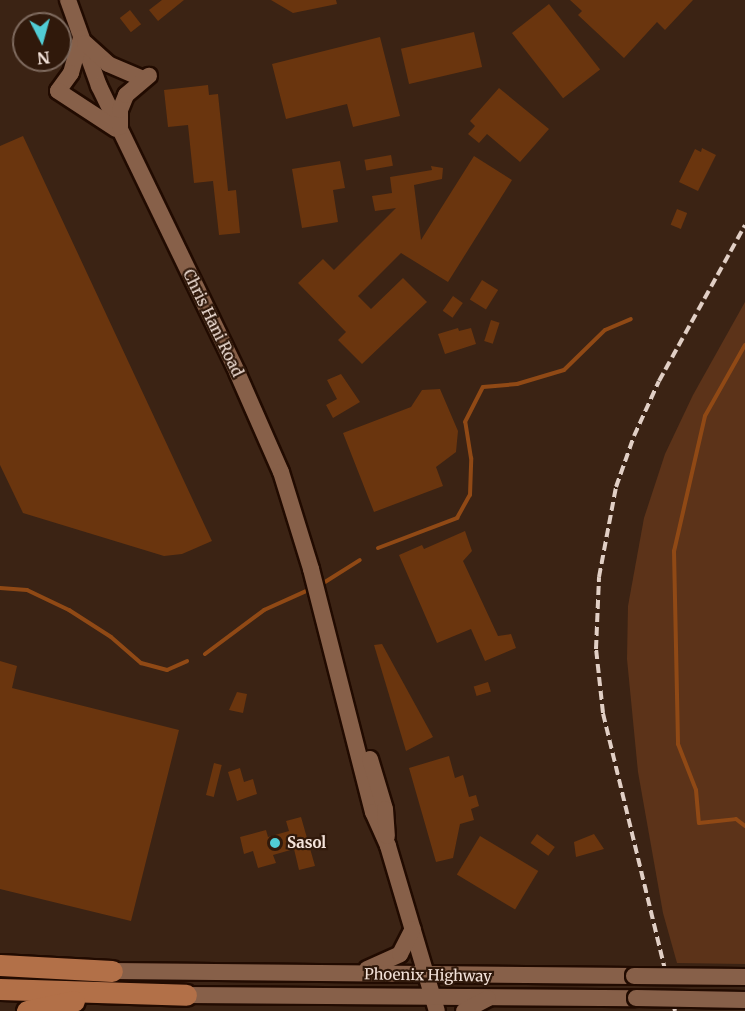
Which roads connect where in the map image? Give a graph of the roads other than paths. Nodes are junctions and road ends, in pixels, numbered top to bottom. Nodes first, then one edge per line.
1 (68, 0) edge
2 (81, 38) junction
3 (122, 134) junction
4 (413, 929) junction
5 (0, 964) edge
6 (0, 970) edge
7 (112, 971) junction
8 (352, 974) junction
9 (427, 975) junction
10 (745, 977) edge
11 (0, 989) edge
12 (186, 995) junction
13 (492, 997) junction
14 (745, 1000) edge
15 (435, 1004) edge
16 (27, 1011) edge
17 (464, 1011) edge

1 - 2 main road, Chris Hani Road
2 - 3 main road, Chris Hani Road
2 - 3 main road
2 - 3 main road
3 - 4 main road, Chris Hani Road
4 - 8 main road
4 - 9 main road, Chris Hani Road
5 - 7 highway
6 - 7 highway
7 - 8 main road, Phoenix Highway
8 - 9 main road, Phoenix Highway
9 - 10 main road, Phoenix Highway, bridge
9 - 15 main road, Chris Hani Road
11 - 12 highway
12 - 15 main road, Phoenix Highway
12 - 16 highway
13 - 14 main road, Phoenix Highway, bridge
13 - 15 main road, Phoenix Highway
13 - 17 main road

